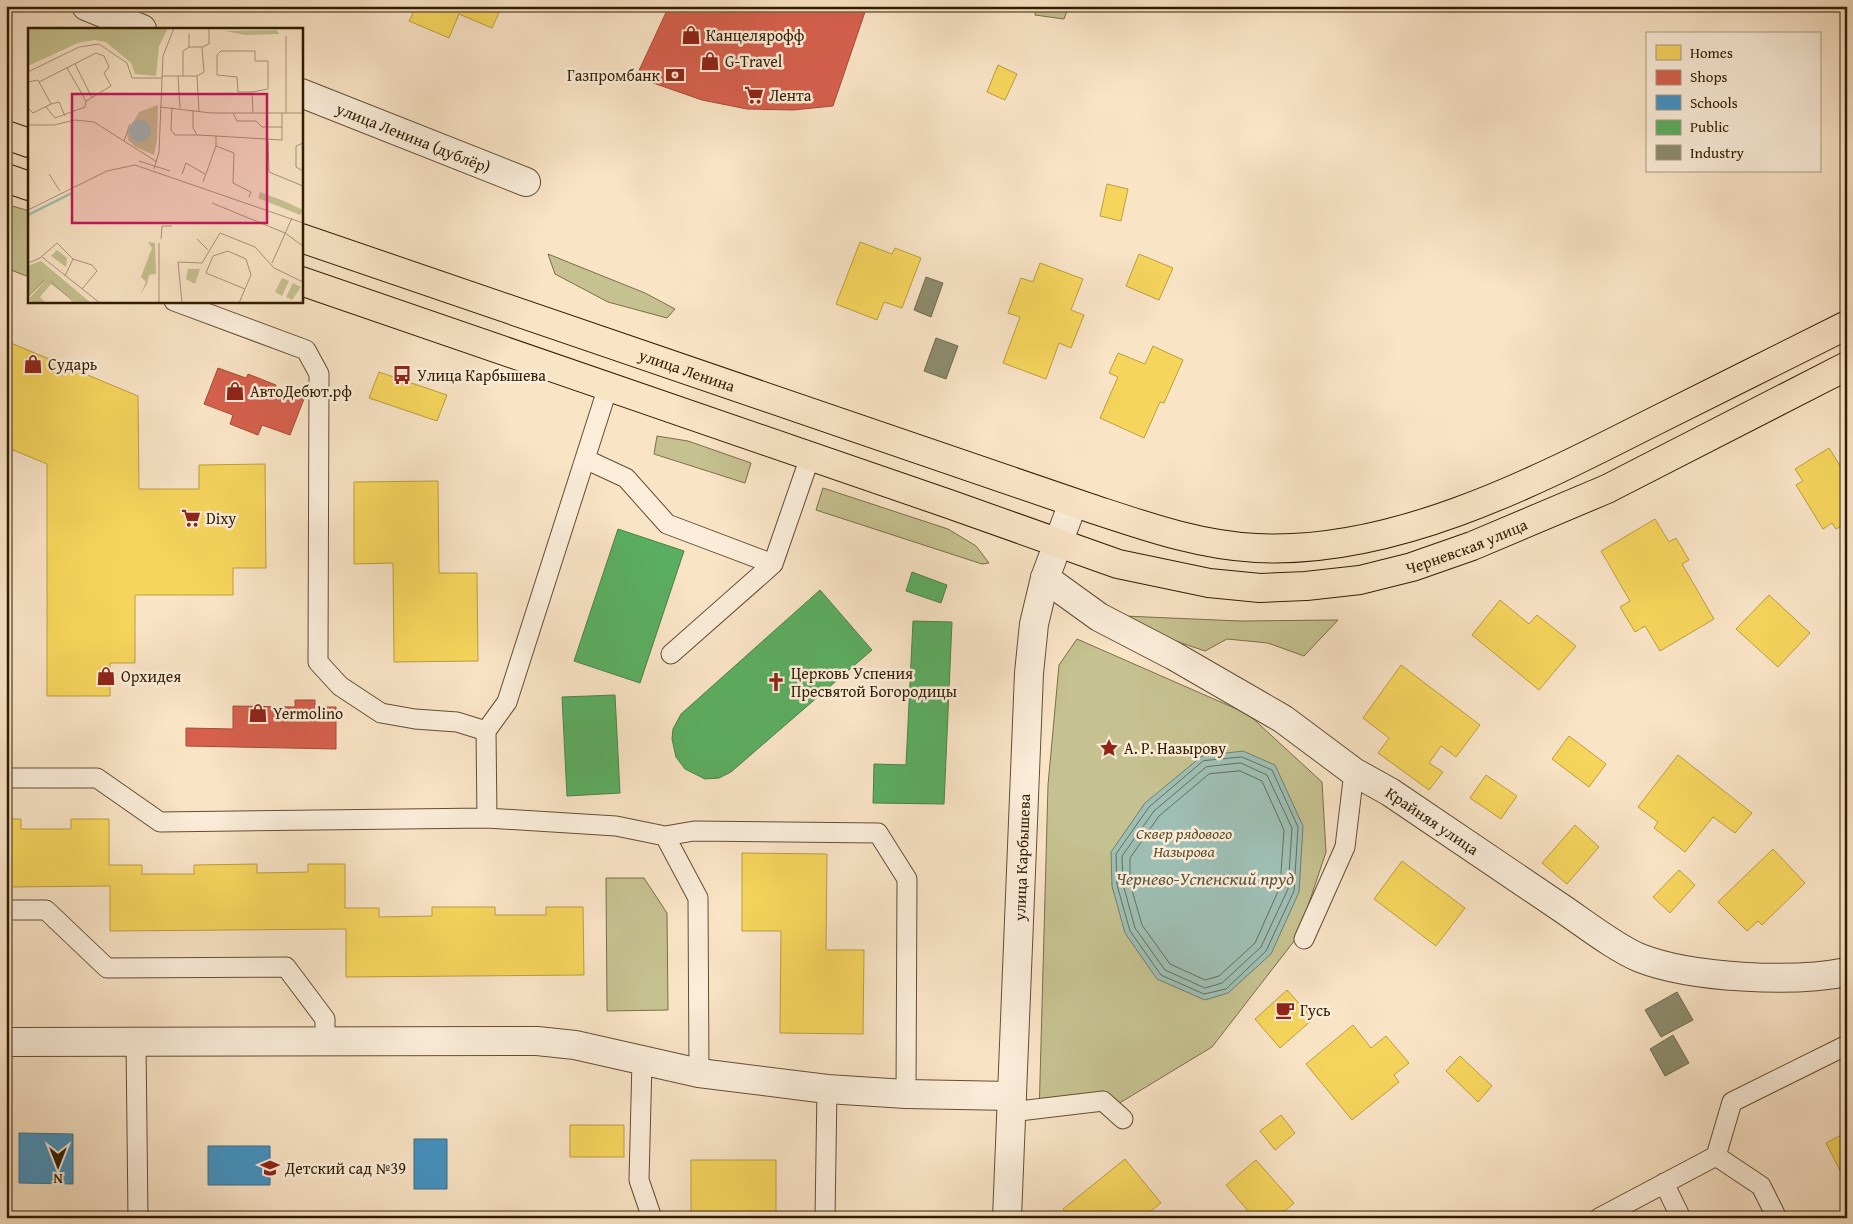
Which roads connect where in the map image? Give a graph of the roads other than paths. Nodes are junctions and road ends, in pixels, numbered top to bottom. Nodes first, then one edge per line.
1 (86, 6) edge
2 (140, 28) edge
3 (302, 93) edge
4 (6, 136) edge
5 (28, 143) edge
6 (6, 178) edge
7 (526, 182) dead end
8 (28, 186) edge
9 (302, 238) edge
10 (302, 281) edge
11 (177, 302) edge
12 (1847, 325) edge
13 (1847, 366) edge
14 (608, 387) junction
15 (810, 457) junction
16 (585, 459) junction
17 (1073, 503) junction
18 (1058, 543) junction
19 (773, 564) junction
20 (1045, 578) junction
21 (671, 654) dead end
22 (486, 731) junction
23 (1354, 772) junction
24 (6, 778) edge
25 (487, 818) junction
26 (665, 836) junction
27 (6, 910) edge
28 (1304, 939) dead end
29 (1847, 972) edge
30 (6, 1042) edge
31 (136, 1042) junction
32 (325, 1042) junction
33 (1847, 1044) edge
34 (642, 1061) junction
35 (699, 1073) junction
36 (827, 1089) junction
37 (906, 1094) junction
38 (1012, 1104) junction
39 (1123, 1120) dead end
40 (1716, 1156) junction
41 (1664, 1183) junction
42 (138, 1218) edge
43 (652, 1218) edge
44 (826, 1218) edge
45 (1007, 1218) edge
46 (1599, 1218) edge
47 (1681, 1218) edge
48 (1777, 1218) edge

1 - 2 street
3 - 7 street, улица Ленина (дублёр)
4 - 5 main road
6 - 8 main road
9 - 17 main road, улица Ленина
10 - 14 main road
11 - 22 lane
12 - 17 main road
13 - 18 main road, Черневская улица
14 - 15 main road
14 - 16 lane
15 - 18 main road
15 - 19 lane
16 - 19 lane
16 - 22 lane
17 - 18 street, улица Карбышева
18 - 20 street, улица Карбышева
19 - 21 lane
20 - 23 street, Крайняя улица
20 - 38 street, улица Карбышева
22 - 25 lane
23 - 28 lane
23 - 29 street, Крайняя улица
24 - 25 lane
25 - 26 lane
26 - 35 lane
26 - 37 lane
27 - 32 lane
30 - 31 street
31 - 32 street
31 - 42 lane
32 - 34 street
33 - 40 lane
34 - 35 street
34 - 43 lane
35 - 36 street
36 - 37 street
36 - 44 lane
37 - 38 street
38 - 39 lane
38 - 45 street, улица Карбышева
40 - 41 lane
40 - 48 lane
41 - 46 lane
41 - 47 lane

